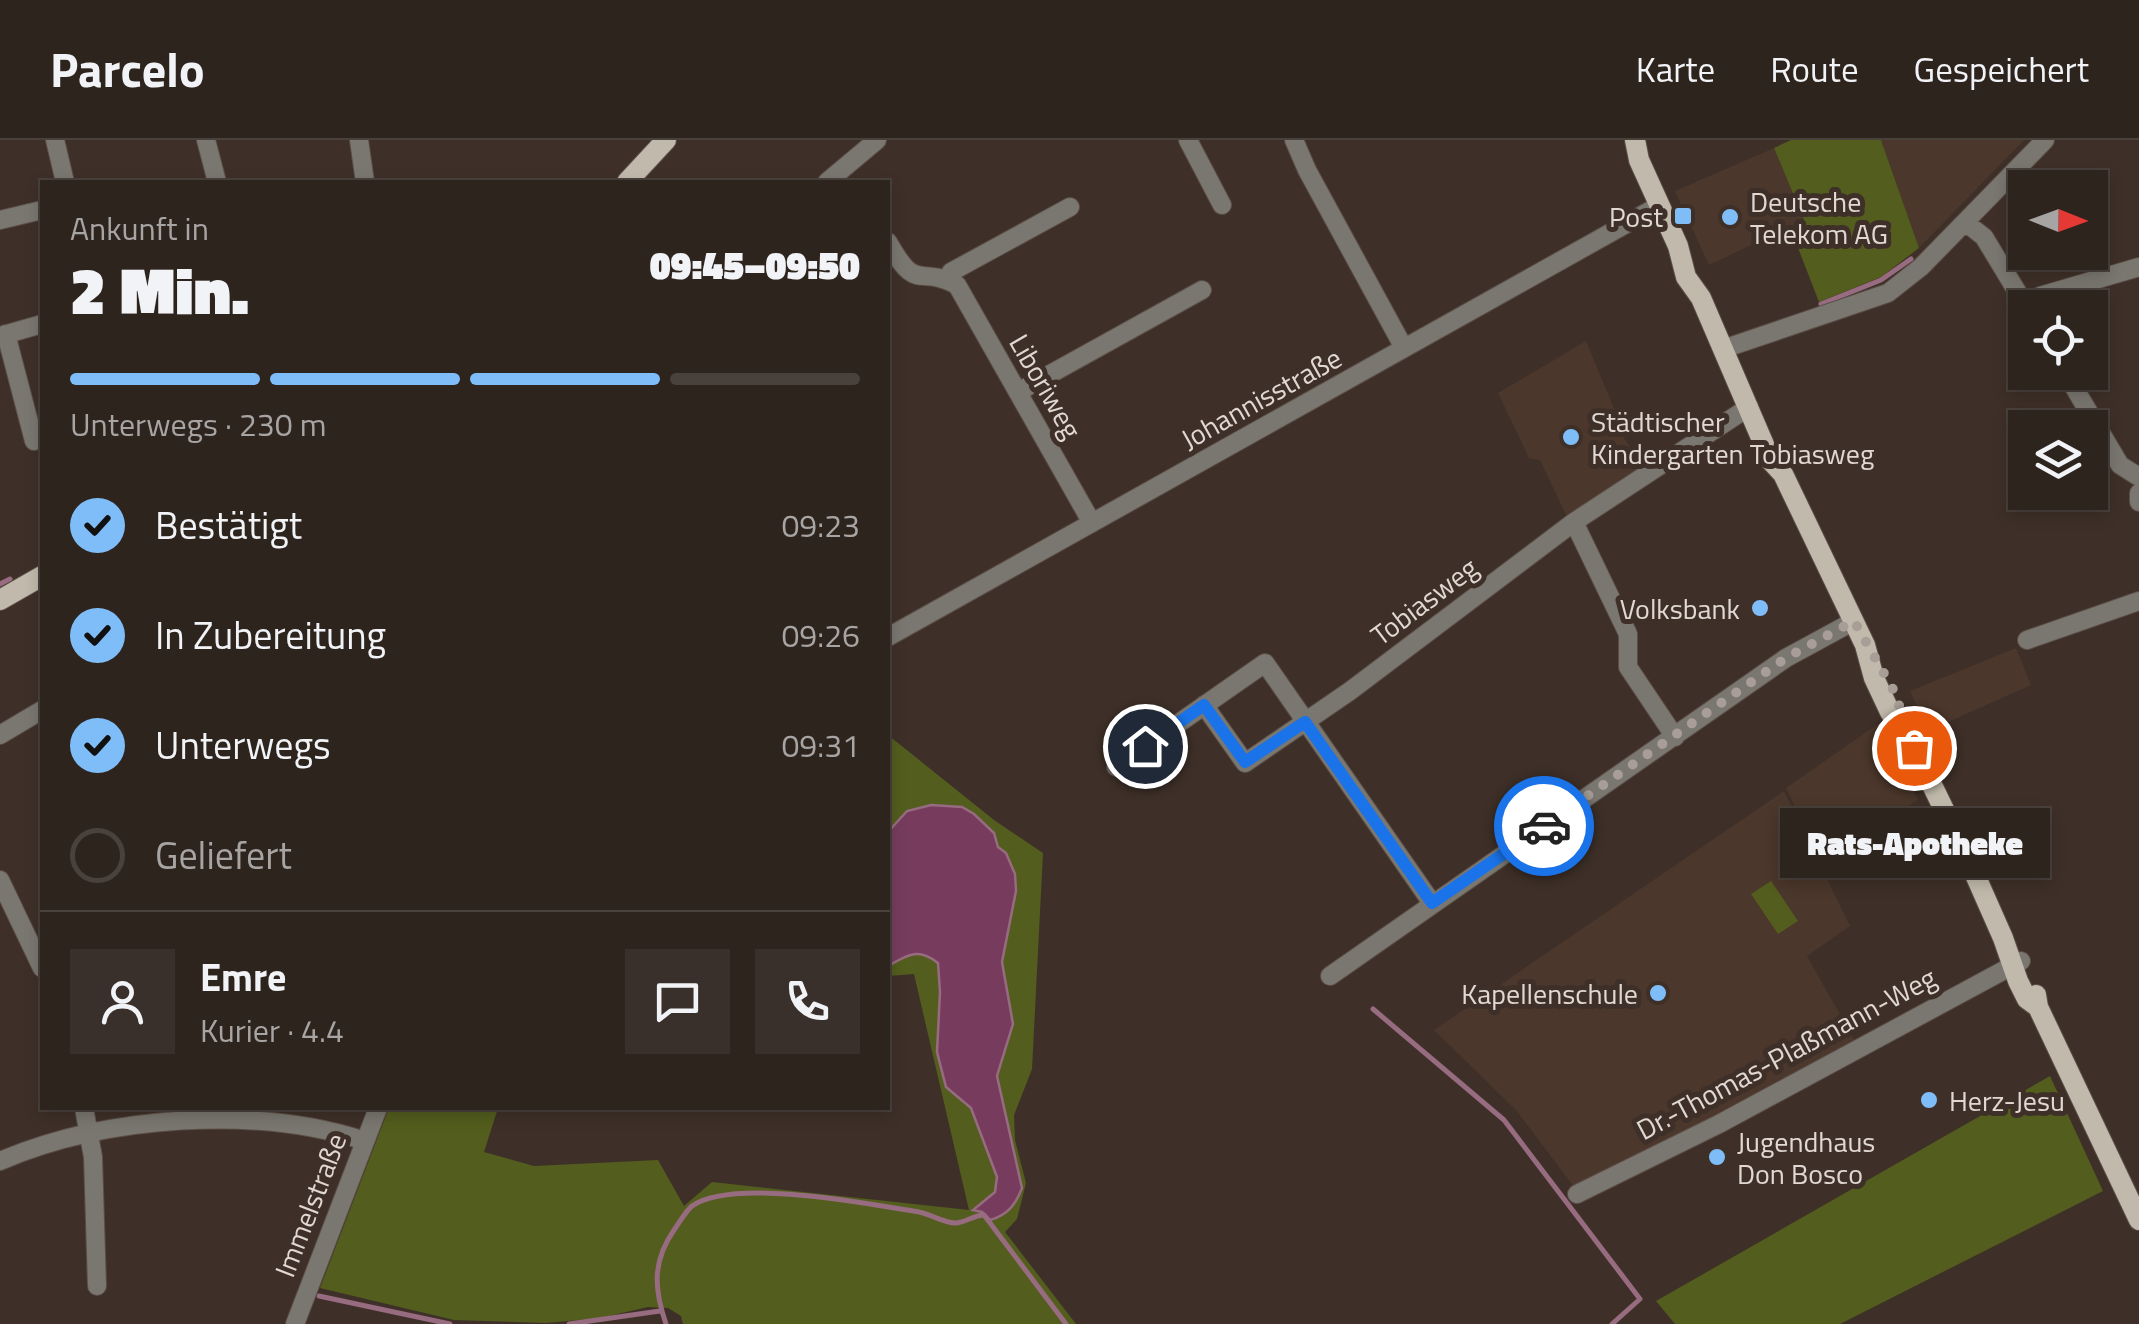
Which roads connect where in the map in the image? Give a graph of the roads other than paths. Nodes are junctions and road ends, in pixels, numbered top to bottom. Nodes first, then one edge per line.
1 (55, 140) edge
2 (206, 140) edge
3 (359, 140) edge
4 (666, 140) edge
5 (877, 140) edge
6 (1188, 140) edge
7 (1294, 140) edge
8 (1625, 140) edge
9 (2045, 140) edge
10 (1637, 150) edge
11 (850, 175) edge
12 (65, 180) edge
13 (216, 180) edge
14 (365, 180) edge
15 (629, 180) edge
16 (1222, 205) dead end
17 (1660, 205) junction
18 (1070, 207) dead end
19 (40, 210) edge
20 (0, 220) edge
21 (1966, 222) junction
22 (890, 246) edge
23 (2139, 268) edge
24 (948, 280) junction
25 (1202, 290) dead end
26 (2016, 290) edge
27 (2061, 290) edge
28 (40, 325) edge
29 (3, 335) edge
30 (1404, 348) junction
31 (1724, 349) junction
32 (2076, 390) edge
33 (1018, 392) junction
34 (1750, 409) junction
35 (34, 442) dead end
36 (2139, 478) edge
37 (2139, 493) edge
38 (2139, 502) edge
39 (1574, 522) junction
40 (1092, 523) junction
41 (40, 577) edge
42 (0, 600) edge
43 (2139, 600) edge
44 (1854, 621) junction
45 (890, 636) edge
46 (2027, 640) dead end
47 (1204, 705) junction
48 (40, 711) edge
49 (1305, 722) junction
50 (0, 735) edge
51 (1675, 737) junction
52 (1116, 768) dead end
53 (0, 880) edge
54 (1432, 903) junction
55 (2016, 963) junction
56 (40, 964) edge
57 (1330, 976) dead end
58 (84, 1110) edge
59 (377, 1110) edge
60 (90, 1134) junction
61 (365, 1141) junction
62 (0, 1161) edge
63 (1577, 1194) dead end
64 (2139, 1220) edge
65 (97, 1286) dead end
66 (295, 1324) edge

1 - 12 street
2 - 13 street
3 - 14 street
4 - 15 main road
5 - 11 street
6 - 16 street
7 - 30 street
8 - 10 main road
9 - 21 street
10 - 17 main road
17 - 30 street, Johannisstraße
17 - 31 main road
18 - 24 street
19 - 20 street
21 - 26 street
21 - 31 street
22 - 24 street
23 - 27 street
24 - 33 street, Liboriweg
25 - 33 street
28 - 29 street
29 - 35 street
30 - 40 street, Johannisstraße
31 - 34 main road
32 - 36 street
33 - 40 street, Liboriweg
34 - 39 street, Tobiasweg
34 - 44 main road
37 - 38 street
39 - 49 street, Tobiasweg
39 - 51 street
40 - 45 street, Johannisstraße
41 - 42 main road
43 - 46 street
44 - 51 street
44 - 55 main road
47 - 49 street, Tobiasweg
47 - 49 street
47 - 52 street
48 - 50 street
49 - 54 street
51 - 54 street
53 - 56 street
54 - 57 street
55 - 63 street, Dr.-Thomas-Plaßmann-Weg
55 - 64 main road
58 - 60 street
59 - 61 street, Immelstraße
60 - 61 street
60 - 62 street
60 - 65 street
61 - 66 street, Immelstraße

